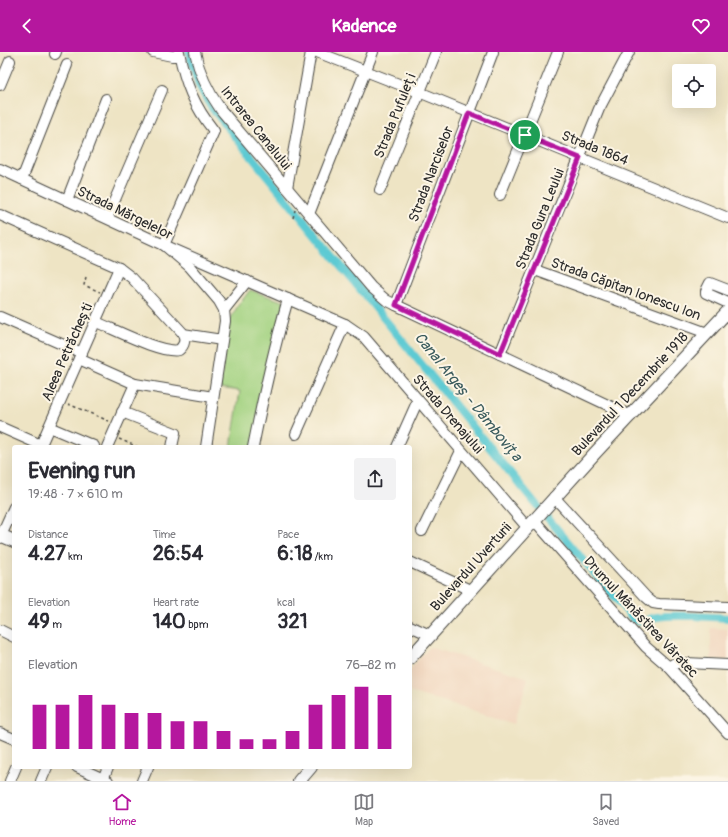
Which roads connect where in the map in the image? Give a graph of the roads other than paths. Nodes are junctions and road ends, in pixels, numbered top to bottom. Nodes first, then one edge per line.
1 (153, 52) edge
2 (195, 52) edge
3 (311, 52) edge
4 (317, 52) edge
5 (373, 52) edge
6 (436, 52) edge
7 (493, 52) edge
8 (558, 52) edge
9 (629, 52) edge
10 (179, 54) edge
11 (10, 61) dead end
12 (67, 65) dead end
13 (365, 71) junction
14 (0, 85) edge
15 (162, 90) dead end
16 (419, 92) junction
17 (106, 99) dead end
18 (469, 113) junction
19 (525, 135) junction
20 (580, 158) junction
21 (0, 169) edge
22 (22, 179) junction
23 (286, 188) junction
24 (380, 190) dead end
25 (500, 195) dead end
26 (67, 200) junction
27 (309, 214) junction
28 (0, 215) edge
29 (107, 218) junction
30 (728, 218) edge
31 (164, 245) junction
32 (119, 268) junction
33 (535, 270) junction
34 (247, 281) junction
35 (728, 290) edge
36 (288, 299) junction
37 (728, 303) edge
38 (396, 305) junction
39 (224, 310) junction
40 (728, 311) edge
41 (0, 317) edge
42 (96, 322) junction
43 (345, 324) junction
44 (707, 333) junction
45 (184, 334) junction
46 (222, 340) junction
47 (500, 354) junction
48 (81, 356) junction
49 (135, 384) junction
50 (213, 397) junction
51 (418, 400) junction
52 (122, 412) junction
53 (631, 416) junction
54 (0, 427) edge
55 (49, 427) junction
56 (296, 434) dead end
57 (39, 445) edge
58 (41, 445) edge
59 (92, 445) edge
60 (108, 445) edge
61 (172, 445) edge
62 (206, 445) edge
63 (253, 445) edge
64 (398, 445) edge
65 (461, 451) junction
66 (554, 497) junction
67 (12, 511) edge
68 (530, 524) junction
69 (422, 531) dead end
70 (0, 538) edge
71 (12, 541) edge
72 (12, 548) edge
73 (412, 563) edge
74 (470, 590) junction
75 (728, 607) edge
76 (412, 627) edge
77 (0, 630) edge
78 (430, 635) junction
79 (12, 636) edge
80 (412, 656) edge
81 (728, 665) edge
82 (669, 667) junction
83 (0, 733) edge
84 (728, 734) edge
85 (12, 738) edge
86 (15, 769) edge
87 (46, 769) edge
88 (81, 769) edge
89 (108, 769) edge
90 (147, 769) edge
91 (309, 769) edge
92 (105, 780) edge
93 (10, 781) edge
94 (41, 781) edge
95 (142, 781) edge
96 (299, 781) edge

1 - 10 street
2 - 23 street, Intrarea Canalului
3 - 23 street
4 - 13 street, Strada 1864
5 - 13 street
6 - 16 street, Strada Pufuleți
7 - 18 street, Strada Narciselor
8 - 19 street
9 - 20 street, Strada Gura Leului
10 - 31 street
11 - 14 street
12 - 22 street
13 - 16 street, Strada 1864
13 - 27 street
15 - 29 street
16 - 18 street, Strada 1864
16 - 24 street, Strada Pufuleți
17 - 26 street
18 - 19 street, Strada 1864
18 - 38 street, Strada Narciselor
19 - 20 street, Strada 1864
19 - 25 street
20 - 30 street, Strada 1864
20 - 33 street, Strada Gura Leului
21 - 22 street, Strada Mărgelelor
22 - 26 street, Strada Mărgelelor
23 - 27 street, Intrarea Canalului
26 - 29 street, Strada Mărgelelor
27 - 38 street, Intrarea Canalului
28 - 32 street
29 - 31 street, Strada Mărgelelor
31 - 34 street, Strada Drenajului
31 - 39 street, Strada Mărgelelor
32 - 42 street, Aleea Petrăchești
32 - 45 street
33 - 44 street, Strada Căpitan Ionescu Ion
33 - 47 street, Strada Gura Leului
34 - 36 street, Strada Drenajului
34 - 39 street
35 - 37 street
36 - 43 street, Strada Drenajului
36 - 63 street
38 - 47 street, Intrarea Canalului
39 - 46 street
40 - 44 main road, Bulevardul 1 Decembrie 1918
41 - 48 street
42 - 45 street
42 - 48 street, Aleea Petrăchești
43 - 51 street, Strada Drenajului
43 - 56 street
44 - 53 main road, Bulevardul 1 Decembrie 1918
45 - 46 street
46 - 50 street
47 - 53 street, Intrarea Canalului
48 - 49 street
48 - 55 street, Aleea Petrăchești
49 - 50 street
49 - 52 street
50 - 62 street
51 - 64 street
51 - 65 street, Strada Drenajului
52 - 60 street
52 - 61 street
53 - 66 main road, Bulevardul 1 Decembrie 1918
54 - 57 street
55 - 58 street, Aleea Petrăchești
55 - 59 street
65 - 68 street, Strada Drenajului
65 - 69 street
66 - 68 main road, Bulevardul Uverturii
66 - 75 street
67 - 70 street
68 - 74 main road, Bulevardul Uverturii
68 - 82 street, Drumul Mânăstirea Văratec
70 - 71 main road
70 - 72 main road
73 - 74 street
74 - 78 main road, Bulevardul Uverturii
76 - 78 street
77 - 79 street
78 - 80 main road, Bulevardul Uverturii
81 - 82 street
82 - 84 street, Drumul Mânăstirea Văratec
83 - 85 street
86 - 93 street
87 - 94 street
88 - 92 street
89 - 92 street
90 - 95 street
91 - 96 main road

